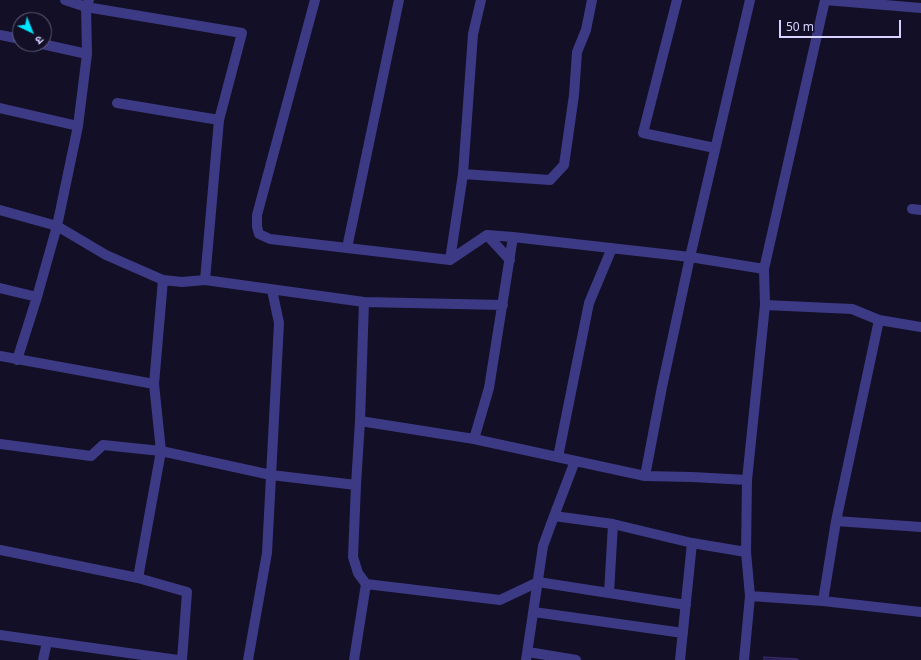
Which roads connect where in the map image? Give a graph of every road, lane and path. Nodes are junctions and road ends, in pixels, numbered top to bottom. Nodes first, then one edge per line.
1 (65, 0) edge
2 (315, 0) edge
3 (399, 0) edge
4 (481, 0) edge
5 (592, 0) edge
6 (677, 0) edge
7 (750, 0) edge
8 (824, 0) edge
9 (88, 4) edge
10 (921, 8) edge
11 (0, 35) edge
12 (12, 37) edge
13 (52, 46) edge
14 (87, 54) junction
15 (117, 103) dead end
16 (0, 108) edge
17 (219, 120) junction
18 (78, 126) junction
19 (716, 148) junction
20 (463, 174) junction
21 (0, 210) edge
22 (57, 226) junction
23 (487, 235) junction
24 (513, 236) junction
25 (347, 248) junction
26 (612, 248) junction
27 (690, 257) junction
28 (450, 260) junction
29 (510, 260) junction
30 (764, 269) junction
31 (163, 280) junction
32 (205, 280) junction
33 (0, 288) edge
34 (272, 290) junction
35 (38, 297) junction
36 (364, 302) junction
37 (503, 305) junction
38 (765, 305) junction
39 (879, 320) junction
40 (921, 327) edge
41 (0, 356) edge
42 (17, 360) junction
43 (154, 384) junction
44 (360, 421) junction
45 (474, 439) junction
46 (0, 444) edge
47 (161, 451) junction
48 (558, 458) junction
49 (575, 461) junction
50 (270, 475) junction
51 (645, 476) junction
52 (747, 480) junction
53 (356, 485) junction
54 (554, 516) junction
55 (836, 521) junction
56 (613, 524) junction
57 (921, 528) edge
58 (692, 543) junction
59 (0, 550) edge
60 (746, 552) junction
61 (138, 578) junction
62 (538, 582) junction
63 (366, 584) junction
64 (609, 594) junction
65 (750, 596) junction
66 (823, 601) junction
67 (686, 605) junction
68 (534, 612) junction
69 (921, 612) edge
70 (683, 633) junction
71 (0, 636) edge
72 (47, 642) junction
73 (527, 656) edge
74 (43, 660) edge
75 (178, 660) edge
76 (182, 660) edge
77 (248, 660) edge
78 (354, 660) edge
79 (576, 660) edge
80 (680, 660) edge
81 (744, 660) edge

1 - 9 street
2 - 25 street
3 - 25 street
4 - 20 street
5 - 20 street
6 - 19 street
7 - 19 street
8 - 10 street
8 - 30 street
9 - 14 street
9 - 17 street
11 - 12 street
13 - 14 street
14 - 18 street
15 - 17 street
16 - 18 street
17 - 32 street
18 - 22 street
19 - 27 street
20 - 28 street
21 - 22 street
22 - 31 street
22 - 35 street
23 - 24 street
23 - 28 street
23 - 29 street
24 - 26 street
24 - 29 street
25 - 28 street
26 - 27 street
26 - 48 street
27 - 30 street
27 - 51 street
29 - 37 street
30 - 38 street
31 - 32 street
31 - 43 street
32 - 34 street
33 - 35 street
34 - 36 street
34 - 50 street
35 - 42 street
36 - 37 street
36 - 44 street
37 - 45 street
38 - 39 street
38 - 52 street
39 - 40 street
39 - 55 street
41 - 42 street
42 - 43 street
43 - 47 street
44 - 45 street
44 - 53 street
45 - 48 street
46 - 47 street
47 - 50 street
47 - 61 street
48 - 49 street
49 - 51 street
49 - 54 street
50 - 53 street
50 - 77 street
51 - 52 street
52 - 60 street
53 - 63 street
54 - 56 street
54 - 62 street
55 - 57 street
55 - 66 street
56 - 58 street
56 - 64 street
58 - 60 street
58 - 67 street
59 - 61 street
60 - 65 street
61 - 76 street
62 - 63 street
62 - 64 street
62 - 68 street
63 - 78 street
64 - 67 street
65 - 66 street
65 - 81 street
66 - 69 street
67 - 70 street
68 - 70 street
68 - 73 street
70 - 80 street
71 - 72 street
72 - 74 street
72 - 75 street
73 - 79 street

